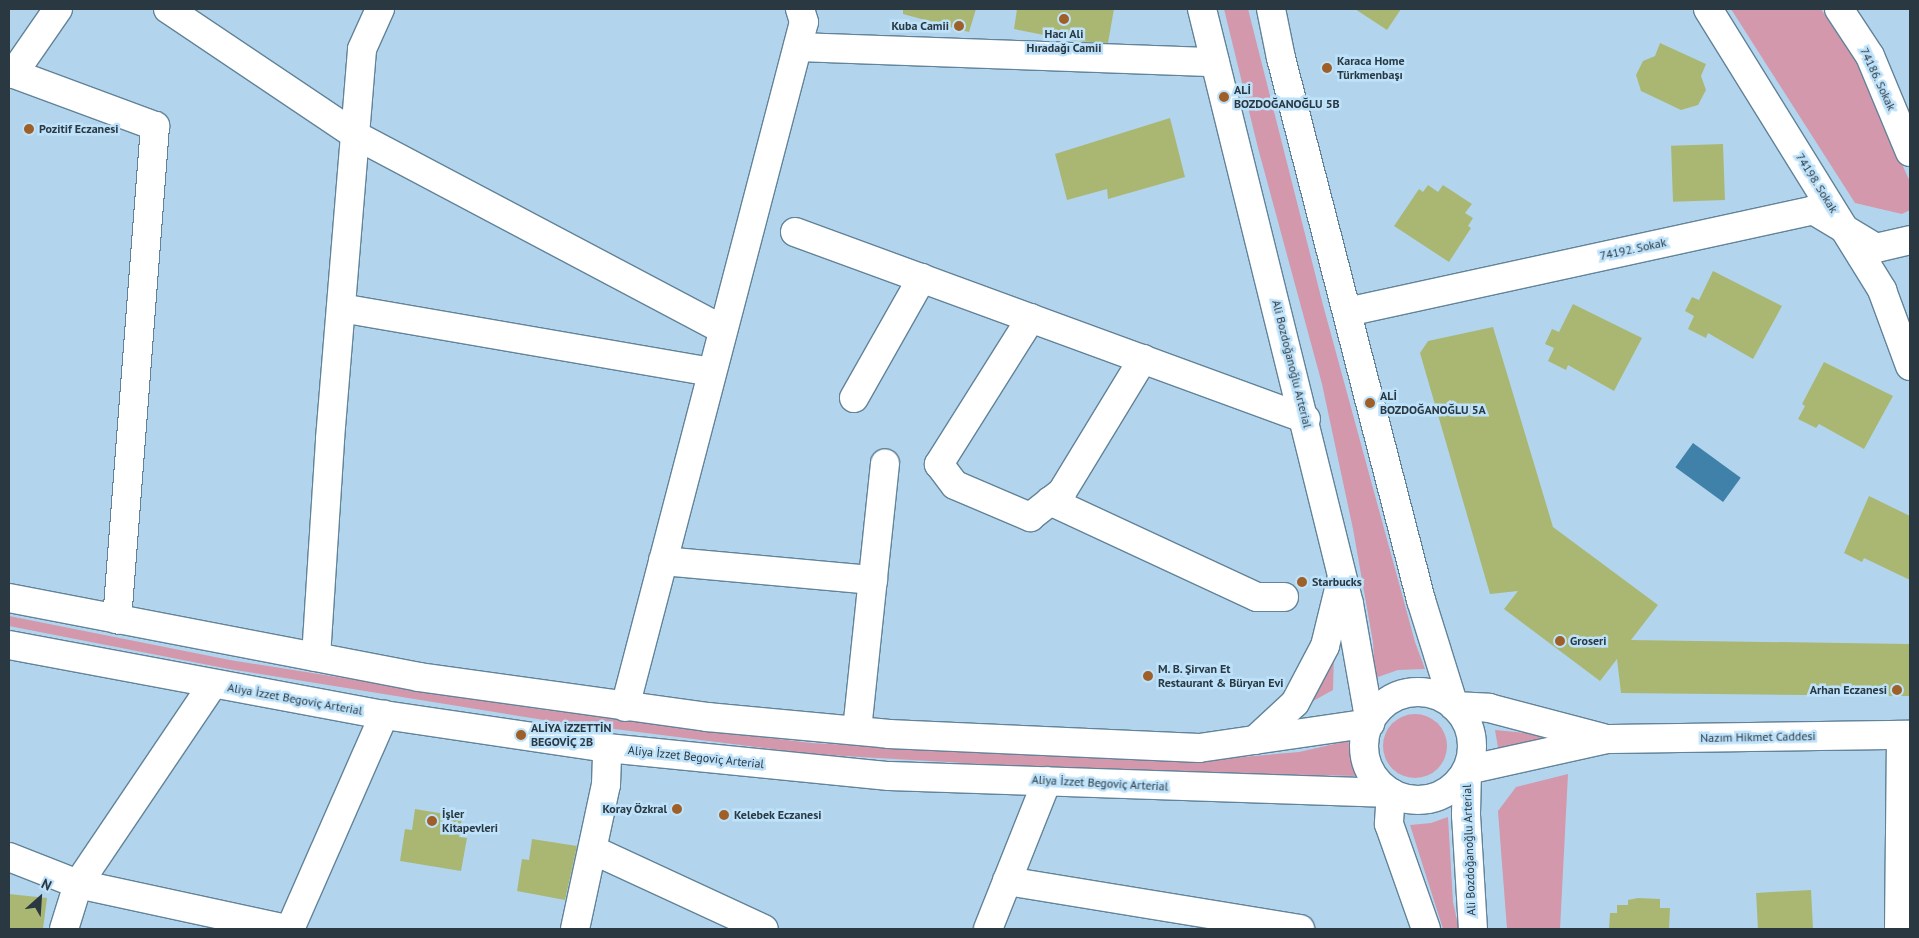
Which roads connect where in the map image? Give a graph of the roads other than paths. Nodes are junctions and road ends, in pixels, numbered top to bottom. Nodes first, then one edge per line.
1 (58, 9) edge
2 (380, 9) edge
3 (800, 9) edge
4 (1202, 9) edge
5 (1271, 9) edge
6 (1708, 9) edge
7 (1839, 9) edge
8 (174, 10) edge
9 (798, 47) junction
10 (1215, 62) junction
11 (11, 73) edge
12 (357, 136) junction
13 (1910, 152) edge
14 (1846, 230) junction
15 (795, 232) dead end
16 (1910, 240) edge
17 (922, 278) junction
18 (341, 308) junction
19 (1347, 312) junction
20 (1031, 318) junction
21 (723, 330) junction
22 (1143, 359) junction
23 (1910, 366) edge
24 (712, 372) junction
25 (854, 398) dead end
26 (1306, 419) junction
27 (886, 463) dead end
28 (1050, 501) junction
29 (663, 561) junction
30 (1342, 576) junction
31 (873, 580) junction
32 (1284, 597) dead end
33 (9, 598) edge
34 (117, 620) junction
35 (9, 644) edge
36 (316, 657) junction
37 (213, 684) junction
38 (1454, 706) junction
39 (625, 707) junction
40 (384, 714) junction
41 (1370, 723) junction
42 (857, 730) junction
43 (1905, 735) edge
44 (1606, 739) junction
45 (1255, 740) junction
46 (607, 748) junction
47 (1467, 770) junction
48 (1047, 781) junction
49 (1391, 794) junction
50 (593, 850) junction
51 (9, 857) edge
52 (1007, 881) junction
53 (78, 884) junction
54 (64, 929) edge
55 (286, 929) edge
56 (290, 929) edge
57 (575, 929) edge
58 (764, 929) edge
59 (988, 929) edge
60 (1300, 929) edge
61 (1426, 929) edge
62 (1473, 929) edge
63 (1898, 929) edge

1 - 11 street
2 - 12 street
3 - 9 street
4 - 10 street, Ali Bozdoğanoğlu Arterial
5 - 19 street
6 - 14 street, 74198. Sokak
7 - 13 street, 74186. Sokak
8 - 12 street
9 - 10 street
9 - 21 street
10 - 26 street, Ali Bozdoğanoğlu Arterial
11 - 34 street
12 - 18 street
12 - 21 street
14 - 16 street, 74192. Sokak
14 - 19 street, 74192. Sokak
14 - 23 street, 74198. Sokak
15 - 17 street
17 - 20 street
17 - 25 street
18 - 24 street
18 - 36 street
19 - 38 street
20 - 22 street
20 - 28 street
21 - 24 street
22 - 26 street
22 - 28 street
24 - 29 street
26 - 30 street, Ali Bozdoğanoğlu Arterial
27 - 31 street
28 - 32 street
29 - 31 street
29 - 39 street
30 - 41 street, Ali Bozdoğanoğlu Arterial
30 - 45 street
31 - 42 street
33 - 34 street
34 - 36 street
35 - 37 street, Aliya İzzet Begoviç Arterial
36 - 39 street
37 - 40 street, Aliya İzzet Begoviç Arterial
37 - 53 street
38 - 41 street
38 - 44 street
38 - 47 street
39 - 42 street
40 - 46 street, Aliya İzzet Begoviç Arterial
40 - 56 street
41 - 45 street
41 - 49 street
42 - 45 street
43 - 44 street, Nazım Hikmet Caddesi
43 - 63 street
44 - 47 street
46 - 48 street, Aliya İzzet Begoviç Arterial
46 - 50 street
47 - 49 street
47 - 62 street, Ali Bozdoğanoğlu Arterial
48 - 49 street, Aliya İzzet Begoviç Arterial
48 - 52 street
49 - 61 street
50 - 57 street
50 - 58 street
51 - 53 street
52 - 59 street
52 - 60 street
53 - 54 street
53 - 55 street

